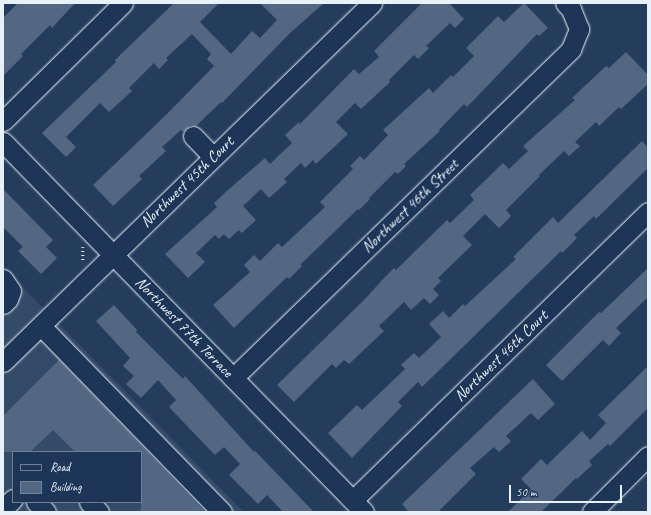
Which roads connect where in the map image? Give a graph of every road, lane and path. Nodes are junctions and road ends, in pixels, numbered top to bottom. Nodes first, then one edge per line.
1 (123, 3) edge
2 (371, 3) edge
3 (565, 3) edge
4 (3, 121) edge
5 (193, 136) dead end
6 (3, 142) edge
7 (213, 157) junction
8 (648, 212) edge
9 (82, 244) dead end
10 (113, 255) junction
11 (81, 266) dead end
12 (3, 279) edge
13 (3, 304) edge
14 (40, 326) junction
15 (3, 362) edge
16 (233, 378) junction
17 (648, 456) edge
18 (12, 500) edge
19 (37, 503) edge
20 (90, 503) edge
21 (359, 506) edge
22 (3, 509) edge
23 (46, 512) edge
24 (99, 512) edge
25 (222, 512) edge
26 (592, 512) edge

1 - 4 street
2 - 7 street, Northwest 45th Court
3 - 16 street, Northwest 46th Street
5 - 7 street
6 - 10 street, Northwest 77th Terrace
7 - 10 street, Northwest 45th Court
8 - 21 street, Northwest 46th Court
9 - 11 path
10 - 14 street, Northwest 45th Court
10 - 16 street, Northwest 77th Terrace
12 - 13 street
14 - 15 street, Northwest 45th Court
14 - 25 street
16 - 21 street, Northwest 77th Terrace
17 - 26 street
18 - 22 street
19 - 23 street
20 - 24 street

